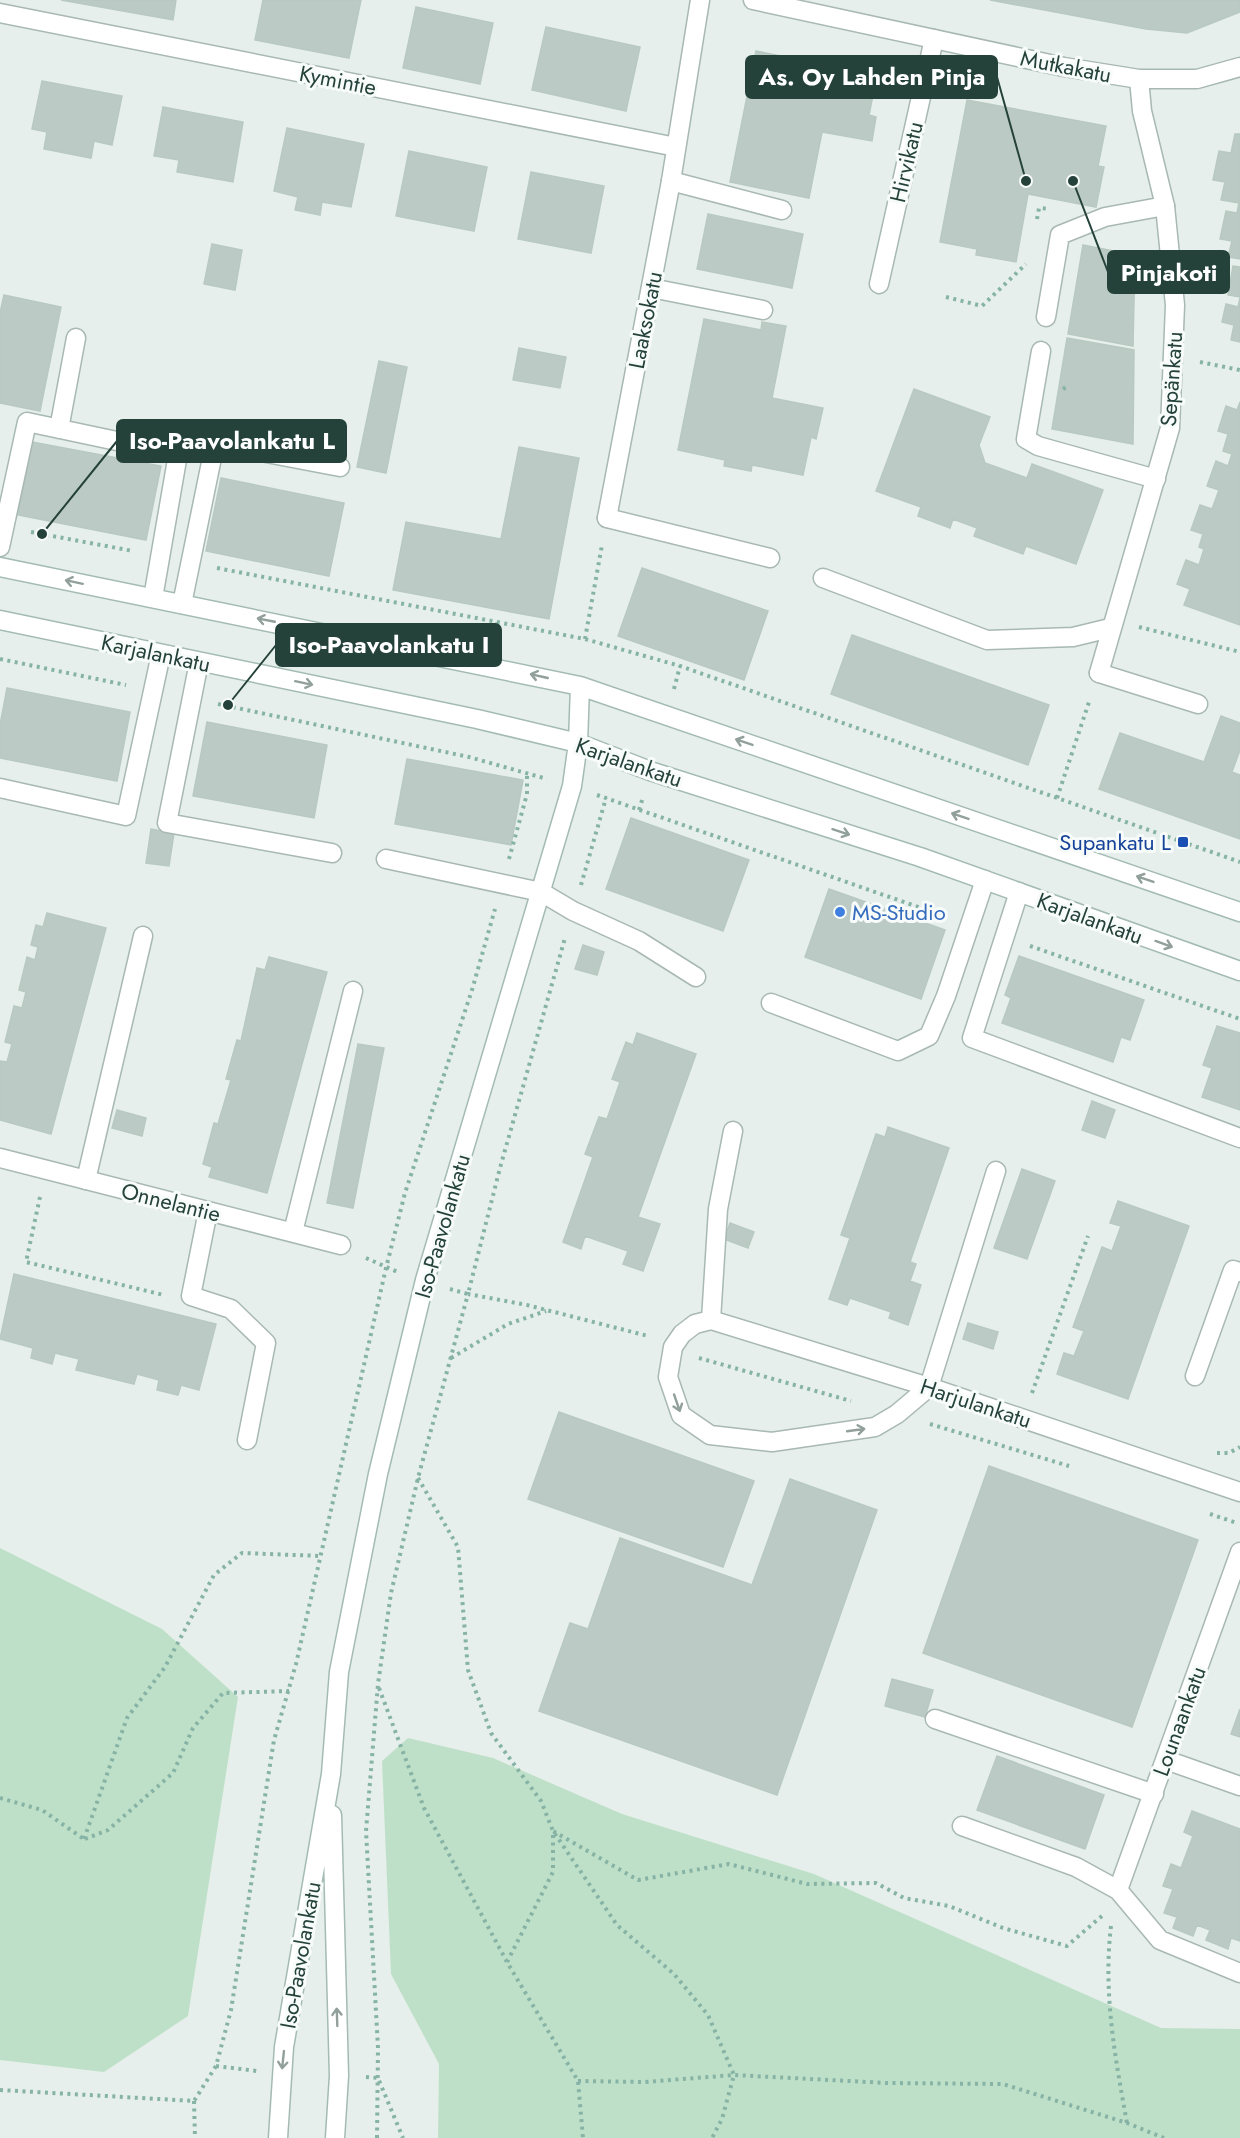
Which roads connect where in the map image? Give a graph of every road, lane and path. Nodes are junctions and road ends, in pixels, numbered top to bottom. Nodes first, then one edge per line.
1 (700, 0) edge
2 (753, 0) edge
3 (0, 13) edge
4 (934, 39) junction
5 (1240, 67) edge
6 (1139, 79) junction
7 (676, 147) junction
8 (671, 181) junction
9 (1165, 207) junction
10 (782, 210) dead end
11 (1105, 217) junction
12 (1036, 229) dead end
13 (1030, 260) dead end
14 (879, 284) dead end
15 (651, 288) junction
16 (946, 297) dead end
17 (763, 310) dead end
18 (1046, 317) dead end
19 (76, 338) dead end
20 (1041, 351) dead end
21 (1173, 356) junction
22 (1240, 370) edge
23 (60, 429) junction
24 (340, 467) dead end
25 (1156, 480) junction
26 (607, 518) junction
27 (4, 527) junction
28 (0, 547) edge
29 (160, 557) junction
30 (770, 558) dead end
31 (190, 563) junction
32 (0, 567) edge
33 (823, 578) dead end
34 (153, 598) junction
35 (182, 604) junction
36 (0, 620) edge
37 (1110, 628) junction
38 (585, 639) junction
39 (1240, 652) edge
40 (161, 654) junction
41 (0, 659) edge
42 (199, 662) junction
43 (1099, 673) junction
44 (580, 686) junction
45 (153, 691) junction
46 (192, 699) junction
47 (1198, 704) dead end
48 (578, 743) junction
49 (527, 773) junction
50 (572, 786) junction
51 (0, 788) edge
52 (606, 798) junction
53 (1058, 798) junction
54 (332, 853) dead end
55 (386, 859) dead end
56 (1240, 862) edge
57 (985, 880) junction
58 (502, 884) junction
59 (541, 892) junction
60 (1018, 892) junction
61 (573, 911) junction
62 (1240, 912) edge
63 (969, 925) junction
64 (143, 936) dead end
65 (1004, 937) junction
66 (1240, 971) edge
67 (696, 977) dead end
68 (353, 991) dead end
69 (771, 1003) dead end
70 (1240, 1019) edge
71 (733, 1131) dead end
72 (1240, 1138) edge
73 (0, 1158) edge
74 (45, 1170) junction
75 (996, 1171) dead end
76 (86, 1180) junction
77 (208, 1211) junction
78 (293, 1232) junction
79 (1088, 1236) dead end
80 (341, 1245) dead end
81 (1240, 1272) edge
82 (468, 1294) junction
83 (191, 1296) junction
84 (547, 1311) junction
85 (711, 1320) junction
86 (673, 1347) junction
87 (451, 1358) junction
88 (1195, 1376) dead end
89 (929, 1387) junction
90 (1031, 1396) dead end
91 (853, 1401) dead end
92 (897, 1414) junction
93 (247, 1440) dead end
94 (1240, 1447) edge
95 (1229, 1453) dead end
96 (1074, 1468) dead end
97 (418, 1478) junction
98 (1240, 1492) edge
99 (1209, 1514) dead end
100 (1240, 1525) edge
101 (1240, 1552) edge
102 (321, 1556) junction
103 (378, 1684) junction
104 (289, 1691) junction
105 (935, 1719) dead end
106 (1166, 1760) junction
107 (331, 1774) junction
108 (1240, 1786) edge
109 (1154, 1794) junction
110 (0, 1798) edge
111 (962, 1826) dead end
112 (554, 1831) junction
113 (84, 1839) junction
114 (1115, 1898) junction
115 (507, 1962) junction
116 (1240, 1973) edge
117 (734, 2075) junction
118 (378, 2078) junction
119 (578, 2081) junction
120 (0, 2090) edge
121 (194, 2101) junction
122 (1127, 2123) junction
123 (195, 2138) edge
124 (278, 2138) edge
125 (335, 2138) edge
126 (377, 2138) edge
127 (403, 2138) edge
128 (584, 2138) edge
129 (712, 2138) edge
130 (1164, 2138) edge

1 - 7 main road, Laaksokatu
2 - 4 main road, Mutkakatu
3 - 7 main road, Kymintie
4 - 6 main road, Mutkakatu
4 - 14 main road, Hirvikatu
5 - 6 main road, Mutkakatu
6 - 9 main road, Sepänkatu
7 - 8 main road, Laaksokatu
8 - 10 main road
8 - 15 main road, Laaksokatu
9 - 11 main road
9 - 21 main road, Sepänkatu
11 - 12 path
11 - 18 main road
13 - 16 path
15 - 17 main road
15 - 26 main road, Laaksokatu
19 - 23 main road
20 - 25 main road
21 - 22 path
21 - 25 main road, Sepänkatu
23 - 27 main road
23 - 29 main road
24 - 31 main road
25 - 37 main road, Sepänkatu
26 - 30 main road
26 - 38 path
27 - 28 main road
27 - 29 path
29 - 34 main road
31 - 35 main road
31 - 38 path
34 -> 32 main road
33 - 37 main road
34 - 35 main road
44 -> 35 main road
36 - 40 main road, Karjalankatu
37 - 39 path
37 - 43 main road, Sepänkatu
38 - 53 path
40 - 42 main road, Karjalankatu
40 - 45 main road
41 - 45 path
42 - 46 main road
42 -> 48 main road, Karjalankatu
43 - 47 main road
43 - 53 path
44 - 48 main road, Iso-Paavolankatu
62 -> 44 main road
45 - 51 main road
46 - 49 path
46 - 54 main road
48 - 50 main road, Iso-Paavolankatu
48 -> 57 main road, Karjalankatu
49 - 50 path
49 - 58 path
50 - 52 path
50 - 59 main road, Iso-Paavolankatu
52 - 61 path
52 - 63 path
53 - 56 path
55 - 58 main road
57 - 60 main road, Karjalankatu
57 - 63 main road
58 - 59 main road
58 - 102 path
59 - 61 main road
59 - 107 main road, Iso-Paavolankatu
60 - 65 main road
60 -> 66 main road, Karjalankatu
61 - 67 main road
61 - 82 path
63 - 69 main road
64 - 76 main road
65 - 70 path
65 - 72 main road
68 - 78 main road
71 - 85 main road
73 - 74 main road, Onnelantie
74 - 76 main road, Onnelantie
74 - 83 path
75 - 89 main road
76 - 77 main road, Onnelantie
77 - 78 main road, Onnelantie
77 - 83 main road
78 - 80 main road, Onnelantie
79 - 90 path
81 - 88 main road
82 - 84 path
82 - 87 path
83 - 93 main road
84 - 86 path
84 - 87 path
85 - 86 main road
85 - 89 main road, Harjulankatu
86 - 91 path
86 -> 92 main road
87 - 97 path
89 - 92 main road
89 - 98 main road, Harjulankatu
92 - 96 path
94 - 95 path
97 - 103 path
97 - 112 path
99 - 100 path
101 - 106 main road, Lounaankatu
102 - 104 path
102 - 113 path
103 - 115 path
103 - 118 path
104 - 113 path
104 - 121 path
105 - 109 main road
106 - 108 main road
106 - 109 main road, Lounaankatu
107 -> 124 main road, Iso-Paavolankatu
125 -> 107 main road, Iso-Paavolankatu
109 - 114 main road, Lounaankatu
110 - 113 path
111 - 114 main road
112 - 114 path
112 - 115 path
112 - 117 path
114 - 116 main road
114 - 122 path
115 - 119 path
117 - 119 path
117 - 122 path
117 - 129 path
118 - 126 path
118 - 127 path
119 - 128 path
120 - 121 path
121 - 123 path
122 - 130 path

